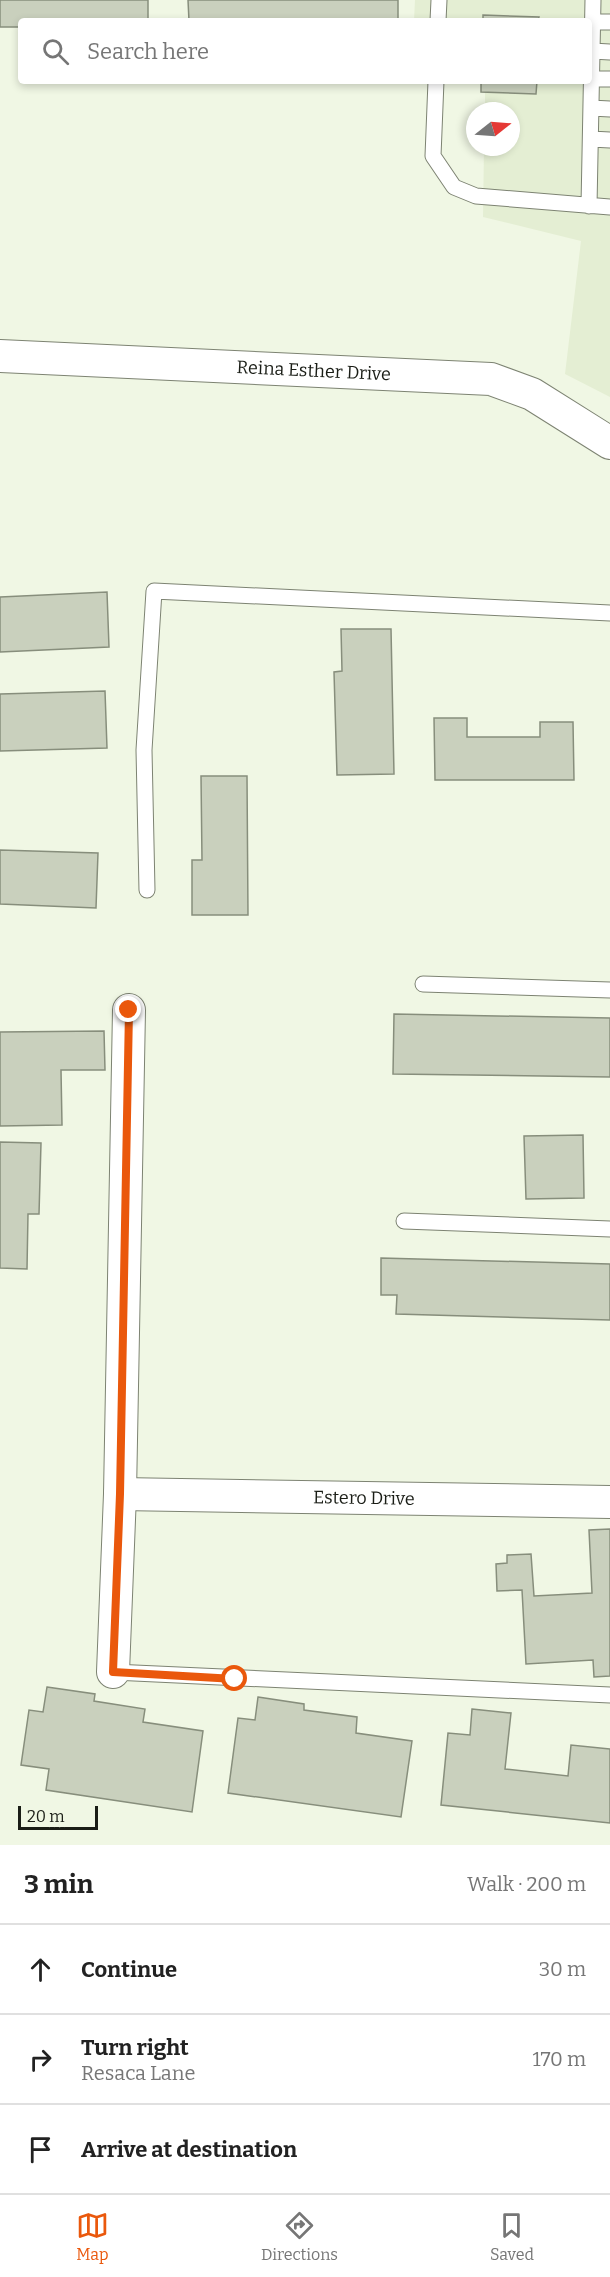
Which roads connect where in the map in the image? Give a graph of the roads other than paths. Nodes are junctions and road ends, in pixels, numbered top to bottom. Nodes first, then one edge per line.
1 (438, 0) edge
2 (593, 0) edge
3 (438, 18) edge
4 (593, 22) junction
5 (610, 22) edge
6 (592, 51) junction
7 (610, 52) edge
8 (592, 79) joint
9 (610, 79) edge
10 (436, 84) edge
11 (592, 84) edge
12 (591, 108) junction
13 (610, 109) edge
14 (591, 140) junction
15 (610, 140) edge
16 (589, 206) junction
17 (610, 207) edge
18 (0, 356) edge
19 (610, 443) edge
20 (610, 613) edge
21 (147, 890) dead end
22 (423, 984) dead end
23 (610, 990) edge
24 (129, 1010) dead end
25 (404, 1221) dead end
26 (610, 1229) edge
27 (120, 1494) junction
28 (610, 1502) edge
29 (113, 1672) joint
30 (610, 1695) edge

1 - 3 lane
2 - 4 lane
4 - 5 lane
4 - 6 lane
6 - 7 lane
6 - 8 lane
8 - 9 lane
10 - 16 lane
11 - 12 lane
12 - 13 lane
12 - 14 lane
14 - 15 lane
14 - 16 lane
16 - 17 lane
18 - 19 street, Reina Esther Drive
20 - 21 lane
22 - 23 lane
24 - 27 street
25 - 26 lane
27 - 28 street, Estero Drive
27 - 29 street
29 - 30 lane

